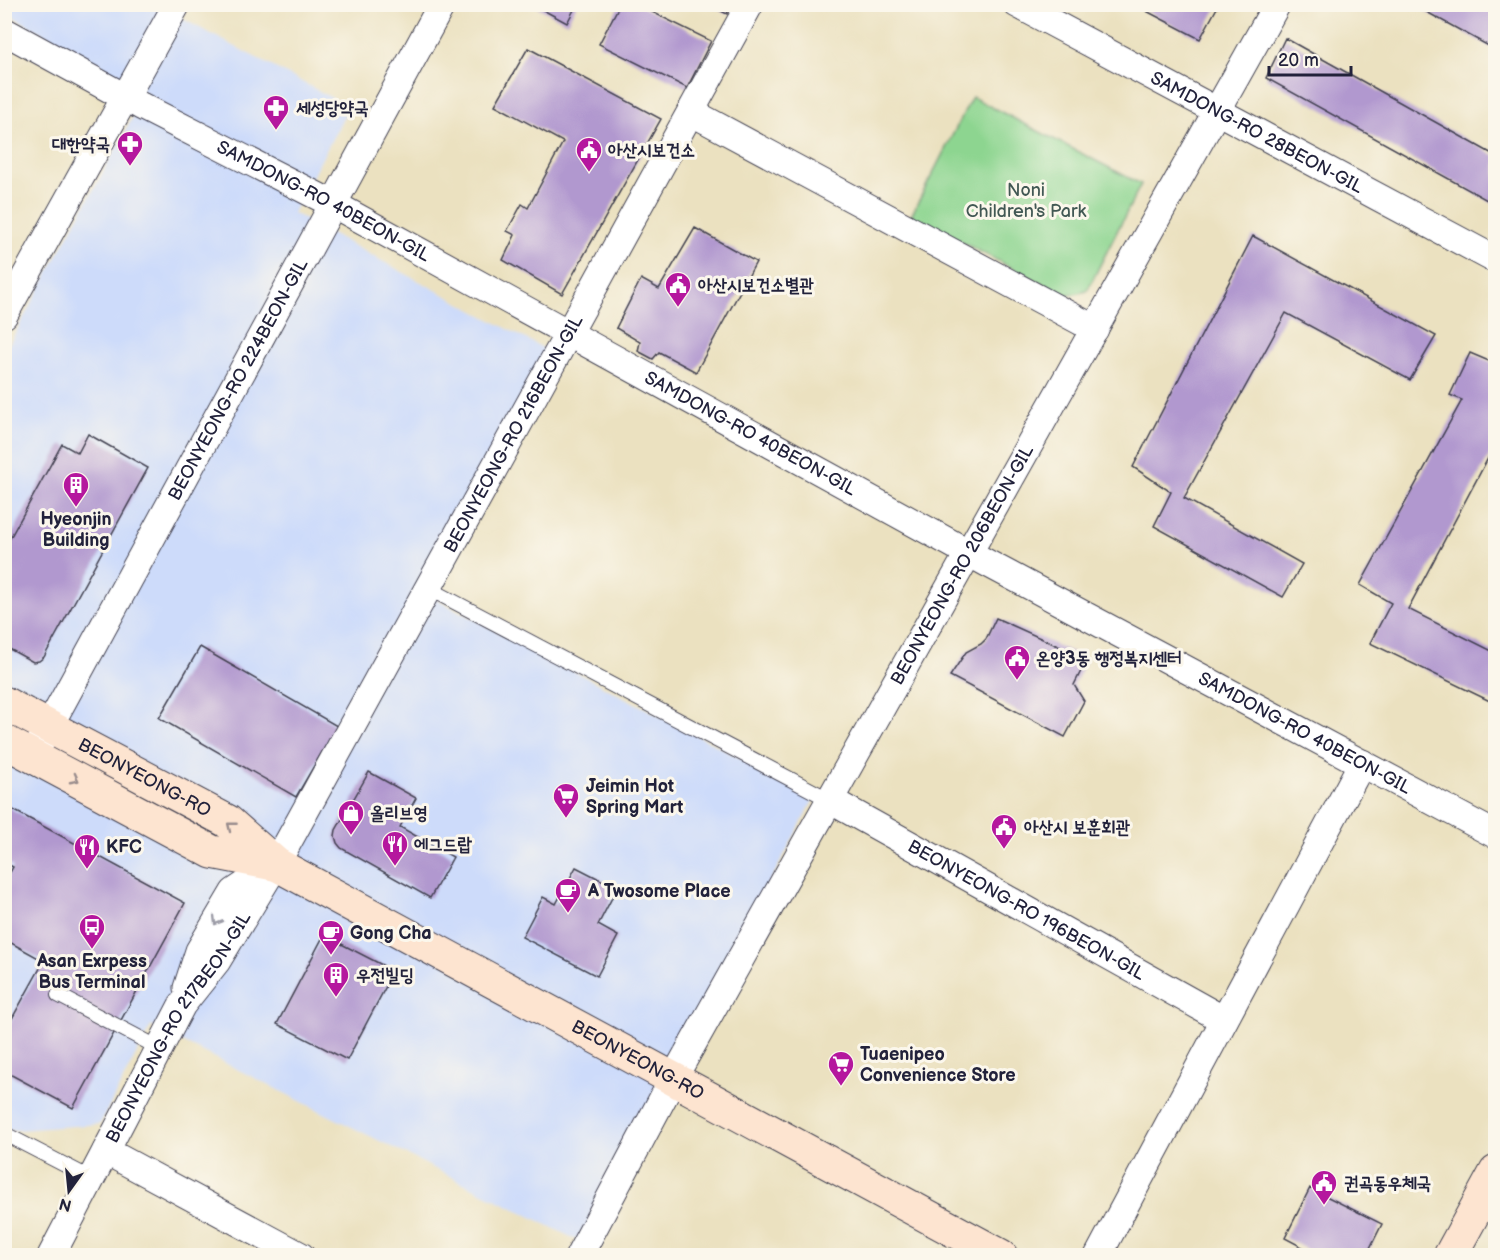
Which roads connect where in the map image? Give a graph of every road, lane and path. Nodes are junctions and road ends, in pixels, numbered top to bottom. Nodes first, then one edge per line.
1 (177, 4) edge
2 (442, 4) edge
3 (750, 4) edge
4 (1017, 4) edge
5 (1277, 4) edge
6 (4, 31) edge
7 (126, 97) junction
8 (1217, 111) junction
9 (691, 112) junction
10 (333, 204) junction
11 (1496, 260) edge
12 (4, 315) edge
13 (1095, 329) junction
14 (568, 334) junction
15 (969, 553) junction
16 (428, 588) junction
17 (4, 703) edge
18 (49, 726) junction
19 (19, 749) edge
20 (1362, 763) junction
21 (830, 800) junction
22 (1496, 835) edge
23 (276, 864) junction
24 (58, 996) dead end
25 (1224, 1020) junction
26 (159, 1048) junction
27 (673, 1079) junction
28 (5, 1134) edge
29 (106, 1151) junction
30 (1496, 1172) edge
31 (92, 1179) junction
32 (51, 1256) edge
33 (301, 1256) edge
34 (579, 1256) edge
35 (1001, 1256) edge
36 (1098, 1256) edge
37 (1450, 1256) edge

1 - 7 street
2 - 10 street, BEONYEONG-RO 224BEON-GIL
3 - 9 street, BEONYEONG-RO 216BEON-GIL
4 - 8 street, SAMDONG-RO 28BEON-GIL
5 - 8 street, BEONYEONG-RO 206BEON-GIL
6 - 7 street, SAMDONG-RO 40BEON-GIL
7 - 10 street, SAMDONG-RO 40BEON-GIL
7 - 12 street
8 - 11 street, SAMDONG-RO 28BEON-GIL
8 - 13 street, BEONYEONG-RO 206BEON-GIL
9 - 13 street
9 - 14 street, BEONYEONG-RO 216BEON-GIL
10 - 14 street, SAMDONG-RO 40BEON-GIL
10 - 18 street, BEONYEONG-RO 224BEON-GIL
13 - 15 street, BEONYEONG-RO 206BEON-GIL
14 - 15 street, SAMDONG-RO 40BEON-GIL
14 - 16 street, BEONYEONG-RO 216BEON-GIL
15 - 20 street, SAMDONG-RO 40BEON-GIL
15 - 21 street, BEONYEONG-RO 206BEON-GIL
16 - 21 lane
16 - 23 street, BEONYEONG-RO 216BEON-GIL
17 - 18 street, BEONYEONG-RO
18 - 19 street, BEONYEONG-RO 224BEON-GIL
23 -> 18 street, BEONYEONG-RO
19 -> 23 street, BEONYEONG-RO
20 - 22 street, SAMDONG-RO 40BEON-GIL
20 - 25 street
21 - 25 street, BEONYEONG-RO 196BEON-GIL
21 - 27 street, BEONYEONG-RO 206BEON-GIL
23 - 26 street, BEONYEONG-RO 217BEON-GIL
23 - 27 street, BEONYEONG-RO
24 - 26 lane
25 - 36 street
26 - 29 street, BEONYEONG-RO 217BEON-GIL
27 - 34 street, BEONYEONG-RO 206BEON-GIL
27 - 35 street, BEONYEONG-RO
28 - 31 lane
29 - 31 street, BEONYEONG-RO 217BEON-GIL
29 - 33 street
30 - 37 street
31 - 32 street, BEONYEONG-RO 217BEON-GIL

